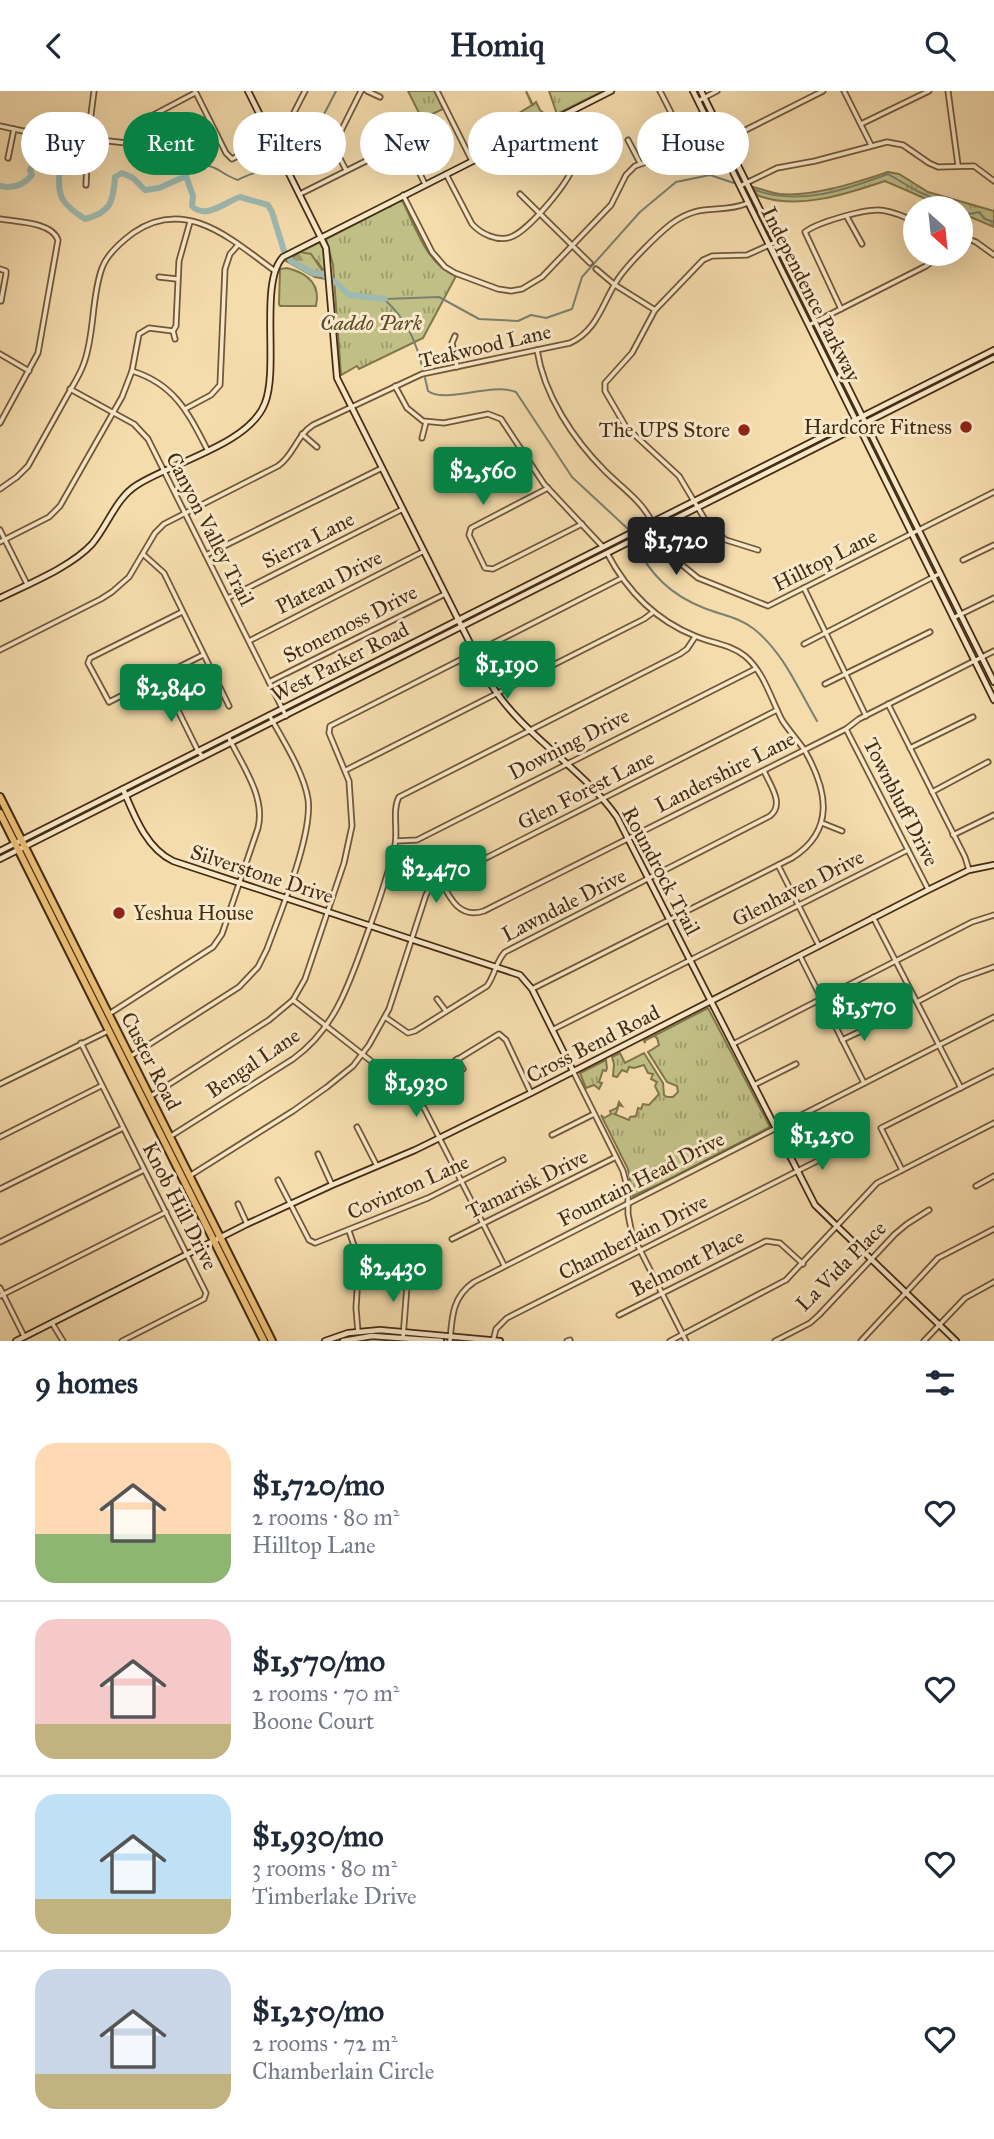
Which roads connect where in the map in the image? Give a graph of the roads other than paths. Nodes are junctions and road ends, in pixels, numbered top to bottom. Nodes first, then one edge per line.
1 (94, 91) edge
2 (248, 91) edge
3 (305, 91) edge
4 (364, 91) edge
5 (437, 91) edge
6 (611, 91) edge
7 (660, 91) edge
8 (693, 91) edge
9 (701, 91) edge
10 (717, 91) edge
11 (823, 91) edge
12 (844, 91) edge
13 (929, 91) edge
14 (948, 91) edge
15 (195, 92) edge
16 (380, 97) dead end
17 (704, 98) junction
18 (698, 101) junction
19 (91, 112) edge
20 (158, 112) edge
21 (205, 112) edge
22 (258, 112) edge
23 (294, 112) edge
24 (570, 112) edge
25 (671, 112) edge
26 (703, 112) edge
27 (711, 112) edge
28 (346, 123) edge
29 (861, 124) junction
30 (0, 126) edge
31 (749, 128) edge
32 (14, 129) junction
33 (21, 129) edge
34 (219, 139) edge
35 (628, 140) dead end
36 (872, 145) junction
37 (468, 153) edge
38 (637, 157) edge
39 (8, 158) dead end
40 (233, 158) edge
41 (958, 165) junction
42 (637, 166) edge
43 (346, 170) edge
44 (86, 175) edge
45 (290, 175) edge
46 (336, 175) edge
47 (444, 175) edge
48 (447, 175) edge
49 (571, 175) edge
50 (734, 175) edge
51 (742, 175) edge
52 (994, 181) edge
53 (746, 182) junction
54 (86, 184) dead end
55 (425, 184) junction
56 (740, 186) junction
57 (300, 194) junction
58 (520, 194) dead end
59 (403, 195) junction
60 (755, 199) junction
61 (748, 203) junction
62 (539, 212) junction
63 (847, 216) junction
64 (903, 217) edge
65 (0, 219) edge
66 (190, 222) junction
67 (321, 237) junction
68 (973, 241) edge
69 (776, 242) junction
70 (862, 244) dead end
71 (238, 245) junction
72 (572, 245) junction
73 (769, 245) junction
74 (994, 255) edge
75 (590, 263) dead end
76 (926, 266) edge
77 (0, 269) edge
78 (596, 269) dead end
79 (275, 271) junction
80 (159, 277) dead end
81 (177, 279) junction
82 (615, 285) junction
83 (1, 301) edge
84 (841, 309) junction
85 (655, 310) junction
86 (816, 322) junction
87 (809, 325) junction
88 (173, 331) junction
89 (455, 335) dead end
90 (175, 339) dead end
91 (537, 350) junction
92 (994, 350) edge
93 (0, 354) edge
94 (994, 358) edge
95 (457, 367) junction
96 (838, 367) junction
97 (956, 369) junction
98 (832, 370) junction
99 (29, 371) junction
100 (132, 371) junction
101 (959, 376) junction
102 (395, 386) junction
103 (70, 389) junction
104 (913, 390) junction
105 (916, 397) junction
106 (352, 407) junction
107 (185, 409) junction
108 (114, 412) junction
109 (862, 416) junction
110 (856, 419) junction
111 (426, 422) junction
112 (0, 423) edge
113 (866, 423) junction
114 (859, 426) junction
115 (302, 434) junction
116 (422, 439) dead end
117 (804, 445) junction
118 (317, 447) dead end
119 (208, 450) junction
120 (522, 450) junction
121 (808, 452) junction
122 (766, 465) junction
123 (382, 468) junction
124 (164, 472) junction
125 (769, 472) junction
126 (891, 474) junction
127 (884, 478) junction
128 (447, 483) dead end
129 (731, 483) junction
130 (548, 488) junction
131 (0, 489) edge
132 (734, 489) junction
133 (994, 492) edge
134 (696, 504) junction
135 (402, 509) junction
136 (184, 514) junction
137 (653, 522) junction
138 (582, 524) junction
139 (656, 529) junction
140 (0, 530) edge
141 (919, 531) junction
142 (912, 534) junction
143 (2, 541) edge
144 (994, 545) edge
145 (604, 547) junction
146 (424, 551) junction
147 (758, 551) dead end
148 (607, 554) junction
149 (144, 555) junction
150 (206, 555) junction
151 (963, 560) dead end
152 (939, 574) junction
153 (933, 577) junction
154 (622, 578) junction
155 (27, 584) junction
156 (804, 588) junction
157 (445, 594) junction
158 (0, 598) edge
159 (228, 598) junction
160 (994, 598) edge
161 (182, 612) junction
162 (652, 612) junction
163 (960, 615) junction
164 (953, 618) junction
165 (458, 621) junction
166 (462, 627) junction
167 (826, 632) junction
168 (930, 632) dead end
169 (695, 636) junction
170 (249, 641) junction
171 (804, 644) dead end
172 (0, 650) edge
173 (994, 650) edge
174 (474, 652) junction
175 (203, 655) junction
176 (981, 657) junction
177 (975, 661) junction
178 (756, 669) junction
179 (846, 674) junction
180 (161, 676) junction
181 (994, 682) edge
182 (269, 683) junction
183 (825, 684) dead end
184 (497, 693) junction
185 (994, 700) edge
186 (888, 704) junction
187 (229, 706) dead end
188 (282, 709) junction
189 (778, 710) junction
190 (269, 715) junction
191 (286, 716) junction
192 (866, 716) junction
193 (973, 716) dead end
194 (273, 723) junction
195 (530, 729) junction
196 (846, 729) junction
197 (228, 736) junction
198 (231, 743) junction
199 (910, 748) junction
200 (804, 750) junction
201 (198, 751) junction
202 (203, 757) junction
203 (988, 762) dead end
204 (566, 763) junction
205 (346, 770) junction
206 (158, 771) junction
207 (764, 771) junction
208 (161, 778) junction
209 (123, 789) junction
210 (932, 792) junction
211 (125, 795) junction
212 (0, 797) edge
213 (602, 799) junction
214 (0, 813) edge
215 (994, 815) edge
216 (69, 816) junction
217 (72, 822) junction
218 (822, 823) junction
219 (842, 831) dead end
220 (953, 835) junction
221 (628, 838) junction
222 (396, 841) junction
223 (20, 845) junction
224 (908, 850) junction
225 (0, 851) edge
226 (0, 859) edge
227 (778, 865) junction
228 (994, 865) edge
229 (969, 870) junction
230 (649, 879) junction
231 (440, 881) junction
232 (240, 884) junction
233 (928, 890) junction
234 (285, 898) junction
235 (798, 905) junction
236 (327, 913) junction
237 (994, 915) edge
238 (873, 918) junction
239 (668, 919) junction
240 (370, 925) junction
241 (412, 940) junction
242 (819, 946) junction
243 (800, 956) junction
244 (690, 960) junction
245 (896, 960) junction
246 (994, 967) edge
247 (496, 968) junction
248 (532, 989) junction
249 (293, 999) junction
250 (438, 999) dead end
251 (821, 999) junction
252 (710, 1001) junction
253 (917, 1002) junction
254 (446, 1011) junction
255 (104, 1016) junction
256 (385, 1017) junction
257 (994, 1017) edge
258 (874, 1025) dead end
259 (327, 1026) junction
260 (111, 1029) junction
261 (552, 1030) junction
262 (842, 1041) junction
263 (81, 1043) junction
264 (733, 1044) junction
265 (939, 1045) junction
266 (362, 1054) junction
267 (126, 1058) junction
268 (457, 1059) junction
269 (796, 1064) dead end
270 (463, 1069) dead end
271 (573, 1071) junction
272 (994, 1071) edge
273 (0, 1083) edge
274 (864, 1083) junction
275 (102, 1086) junction
276 (754, 1086) junction
277 (961, 1088) junction
278 (531, 1093) junction
279 (405, 1096) junction
280 (146, 1099) junction
281 (594, 1114) junction
282 (994, 1123) edge
283 (357, 1127) dead end
284 (123, 1128) junction
285 (776, 1129) junction
286 (552, 1136) dead end
287 (0, 1137) edge
288 (439, 1137) junction
289 (166, 1139) junction
290 (835, 1152) dead end
291 (317, 1154) dead end
292 (616, 1157) junction
293 (503, 1160) dead end
294 (377, 1167) junction
295 (144, 1170) junction
296 (902, 1170) junction
297 (797, 1171) junction
298 (994, 1176) edge
299 (186, 1178) junction
300 (278, 1180) dead end
301 (461, 1182) junction
302 (331, 1185) junction
303 (976, 1186) dead end
304 (0, 1189) edge
305 (291, 1203) junction
306 (628, 1203) junction
307 (238, 1204) dead end
308 (929, 1210) dead end
309 (166, 1212) junction
310 (483, 1223) junction
311 (247, 1224) junction
312 (836, 1228) junction
313 (994, 1229) edge
314 (349, 1231) junction
315 (452, 1239) dead end
316 (217, 1240) junction
317 (0, 1242) edge
318 (640, 1251) junction
319 (187, 1254) junction
320 (871, 1261) junction
321 (803, 1264) junction
322 (505, 1266) junction
323 (408, 1272) dead end
324 (994, 1282) edge
325 (0, 1288) edge
326 (906, 1292) junction
327 (662, 1294) junction
328 (2, 1295) edge
329 (619, 1315) dead end
330 (52, 1322) junction
331 (939, 1325) junction
332 (358, 1334) junction
333 (683, 1334) junction
334 (403, 1335) junction
335 (24, 1337) junction
336 (450, 1338) edge
337 (493, 1340) edge
338 (16, 1341) edge
339 (63, 1341) edge
340 (121, 1341) edge
341 (264, 1341) edge
342 (272, 1341) edge
343 (325, 1341) edge
344 (342, 1341) edge
345 (441, 1341) edge
346 (500, 1341) edge
347 (670, 1341) edge
348 (686, 1341) edge
349 (775, 1341) edge
350 (861, 1341) edge
351 (924, 1341) edge
352 (956, 1341) edge

1 - 19 street
2 - 22 street, Roundrock Trail
3 - 23 street
4 - 16 street
4 - 28 street
5 - 37 street
6 - 24 street
7 - 25 street
8 - 18 street, Independence Parkway
9 - 17 street, Independence Parkway
10 - 17 street
11 - 31 street
12 - 29 street
13 - 29 street
14 - 41 street
15 - 20 street
15 - 21 street
17 - 18 street
17 - 27 street, Independence Parkway
18 - 26 street, Independence Parkway
29 - 36 street
30 - 32 street
32 - 33 street
32 - 39 street
34 - 40 street
35 - 38 street
36 - 41 street
36 - 53 street
41 - 52 street
42 - 72 street
43 - 55 street
44 - 54 street
45 - 57 street, Roundrock Trail
46 - 57 street
47 - 55 street
48 - 62 street
49 - 62 street
50 - 56 street, Independence Parkway
51 - 53 street, Independence Parkway
53 - 56 street
53 - 60 street, Independence Parkway
55 - 59 street
56 - 61 street, Independence Parkway
57 - 67 street, Roundrock Trail
58 - 62 street
59 - 67 street
59 - 72 street
60 - 61 street, Teakwood Lane
60 - 69 street, Independence Parkway
61 - 73 street, Independence Parkway
61 - 82 street, Teakwood Lane
62 - 72 street
63 - 64 street
63 - 70 street
63 - 84 street
65 - 99 street
66 - 71 street
66 - 81 street
66 - 103 street
67 - 79 street
67 - 106 street, Roundrock Trail
68 - 74 street
69 - 73 street
69 - 86 street, Independence Parkway
71 - 79 street
71 - 107 street
72 - 75 street
73 - 85 street
73 - 87 street, Independence Parkway
76 - 84 street
77 - 83 street
78 - 82 street
79 - 119 street
80 - 81 street
81 - 88 street
82 - 85 street
82 - 91 street, Teakwood Lane
84 - 86 street
85 - 134 street
86 - 87 street
86 - 96 street, Independence Parkway
87 - 98 street, Independence Parkway
88 - 90 street
88 - 100 street
89 - 95 street
91 - 95 street, Teakwood Lane
91 - 137 street, Hilltop Lane
92 - 97 street, West Parker Road
93 - 99 street
94 - 101 street, West Parker Road
95 - 102 street, Teakwood Lane
96 - 98 street
96 - 109 street, Independence Parkway
97 - 101 street
97 - 104 street, West Parker Road
98 - 110 street, Independence Parkway
99 - 112 street
100 - 107 street
100 - 108 street
101 - 105 street, West Parker Road
102 - 106 street, Teakwood Lane
102 - 111 street
103 - 108 street, Canyon Valley Trail
103 - 131 street
104 - 105 street
104 - 109 street, West Parker Road
105 - 113 street, West Parker Road
106 - 115 street, Teakwood Lane
106 - 123 street, Roundrock Trail
107 - 119 street
108 - 124 street, Canyon Valley Trail
108 - 143 street
109 - 110 street, West Parker Road
109 - 113 street, Independence Parkway
110 - 114 street, Independence Parkway
110 - 117 street, West Parker Road
111 - 116 street
111 - 120 street
113 - 114 street, West Parker Road
113 - 126 street, Independence Parkway
114 - 121 street, West Parker Road
114 - 127 street, Independence Parkway
115 - 118 street
115 - 136 street, Teakwood Lane
117 - 121 street
117 - 122 street, West Parker Road
119 - 124 street
120 - 128 street
120 - 130 street
121 - 125 street, West Parker Road
122 - 125 street
122 - 129 street, West Parker Road
123 - 135 street, Roundrock Trail
123 - 150 street
124 - 136 street, Canyon Valley Trail
124 - 155 street
125 - 132 street, West Parker Road
126 - 127 street
126 - 141 street, Independence Parkway
127 - 142 street, Independence Parkway
129 - 132 street
129 - 134 street, West Parker Road
130 - 138 street
130 - 138 street
132 - 134 street, West Parker Road
133 - 141 street, Hilltop Lane
134 - 137 street, West Parker Road
134 - 139 street, West Parker Road
134 - 147 street
135 - 146 street, Roundrock Trail
135 - 159 street, Sierra Lane
136 - 149 street, Teakwood Lane
136 - 150 street, Canyon Valley Trail
137 - 139 street, Hilltop Lane
137 - 145 street, West Parker Road
138 - 145 street
139 - 148 street, West Parker Road
139 - 156 street, Hilltop Lane
140 - 143 street
141 - 142 street, Hilltop Lane
141 - 152 street, Independence Parkway
142 - 153 street, Independence Parkway
142 - 156 street, Hilltop Lane
143 - 155 street
144 - 151 street
145 - 148 street
145 - 165 street, West Parker Road
146 - 157 street, Roundrock Trail
146 - 170 street, Plateau Drive
148 - 154 street
148 - 166 street, West Parker Road
149 - 161 street
149 - 172 street, Teakwood Lane
150 - 159 street, Canyon Valley Trail
152 - 153 street
152 - 163 street, Independence Parkway
153 - 164 street, Independence Parkway
153 - 167 street
154 - 162 street
154 - 174 street
155 - 158 street
156 - 167 street, Townbluff Drive
157 - 165 street, Roundrock Trail
157 - 182 street, Stonemoss Drive
159 - 170 street, Canyon Valley Trail
160 - 163 street
161 - 175 street
161 - 180 street
162 - 169 street
162 - 184 street
163 - 164 street
163 - 176 street, Independence Parkway
164 - 177 street, Independence Parkway
165 - 166 street, Roundrock Trail
165 - 188 street, West Parker Road
166 - 174 street, Roundrock Trail
166 - 191 street, West Parker Road
167 - 171 street
167 - 179 street, Townbluff Drive
168 - 179 street
169 - 178 street
169 - 195 street, Bengal Lane
170 - 182 street, Canyon Valley Trail
173 - 176 street, Landershire Lane
174 - 184 street, Roundrock Trail
174 - 205 street
175 - 180 street
175 - 187 street
176 - 177 street, Landershire Lane
176 - 181 street, Independence Parkway
177 - 185 street, Independence Parkway
177 - 186 street, Landershire Lane
178 - 189 street
178 - 204 street, Downing Drive
179 - 183 street
179 - 192 street, Townbluff Drive
180 - 201 street
182 - 188 street, Canyon Valley Trail
184 - 195 street, Roundrock Trail
184 - 205 street
186 - 192 street, Landershire Lane
186 - 199 street
188 - 190 street, West Parker Road
188 - 191 street, Canyon Valley Trail
189 - 200 street
189 - 213 street, Glen Forest Lane
190 - 194 street
190 - 197 street, West Parker Road
191 - 194 street, West Parker Road
192 - 196 street, Landershire Lane
193 - 199 street
194 - 198 street, West Parker Road
194 - 234 street
195 - 204 street, Roundrock Trail
195 - 222 street, Bengal Lane
196 - 200 street, Landershire Lane
196 - 224 street, Townbluff Drive
197 - 198 street
197 - 201 street, West Parker Road
198 - 202 street, West Parker Road
198 - 232 street
199 - 210 street
200 - 207 street, Landershire Lane
200 - 218 street
201 - 202 street
201 - 206 street, West Parker Road
202 - 208 street, West Parker Road
203 - 210 street
204 - 213 street, Roundrock Trail
204 - 222 street, Downing Drive
205 - 236 street
206 - 208 street
206 - 209 street, West Parker Road
207 - 221 street, Landershire Lane
207 - 230 street, Lawndale Drive
208 - 211 street, West Parker Road
209 - 211 street, Silverstone Drive
209 - 216 street, West Parker Road
210 - 220 street
211 - 217 street, West Parker Road
211 - 232 street, Silverstone Drive
212 - 223 main road, Custer Road
213 - 221 street, Roundrock Trail
213 - 231 street, Glen Forest Lane
214 - 223 main road, Custer Road
215 - 220 street
216 - 217 street
216 - 223 street, West Parker Road
217 - 223 street, West Parker Road
218 - 219 street
218 - 227 street
220 - 229 street
221 - 230 street, Roundrock Trail
221 - 231 street, Landershire Lane
222 - 240 street, Bengal Lane
223 - 225 street, West Parker Road
223 - 226 street, West Parker Road
223 - 255 main road, Custer Road
224 - 233 street, Townbluff Drive
224 - 235 street, Glenhaven Drive
227 - 235 street
227 - 239 street
228 - 229 street, Cross Bend Road
229 - 233 street, Cross Bend Road
230 - 239 street, Roundrock Trail
230 - 247 street, Lawndale Drive
231 - 241 street, Glen Forest Lane
232 - 234 street, Silverstone Drive
232 - 255 street
233 - 238 street, Cross Bend Road
234 - 236 street, Silverstone Drive
234 - 267 street
235 - 242 street
235 - 244 street, Glenhaven Drive
236 - 240 street, Silverstone Drive
236 - 249 street
237 - 245 street
238 - 242 street, Cross Bend Road
238 - 245 street
239 - 244 street, Roundrock Trail
239 - 248 street
240 - 241 street, Silverstone Drive
240 - 259 street, Bengal Lane
241 - 247 street, Silverstone Drive
241 - 256 street, Glen Forest Lane
242 - 243 street, Cross Bend Road
243 - 251 street
243 - 252 street, Cross Bend Road
244 - 252 street, Roundrock Trail
244 - 261 street, Glenhaven Drive
245 - 251 street
245 - 253 street
246 - 253 street
247 - 248 street, Silverstone Drive
247 - 254 street, Lawndale Drive
248 - 261 street
249 - 259 street
249 - 280 street
250 - 254 street
251 - 262 street
251 - 264 street
252 - 264 street, Roundrock Trail
252 - 271 street, Cross Bend Road
253 - 265 street
254 - 256 street, Lawndale Drive
255 - 260 main road, Custer Road
256 - 266 street, Glen Forest Lane
257 - 265 street, Fountain Head Drive
258 - 262 street
259 - 266 street
259 - 289 street, Bengal Lane
260 - 263 street
260 - 267 main road, Custer Road
261 - 271 street
262 - 274 street
263 - 273 street
263 - 275 street, Knob Hill Drive
264 - 276 street, Roundrock Trail
265 - 274 street, Fountain Head Drive
265 - 277 street
266 - 279 street
266 - 299 street, Glen Forest Lane
267 - 280 main road, Custer Road
268 - 270 street
268 - 278 street
268 - 279 street
269 - 276 street
271 - 278 street, Cross Bend Road
271 - 281 street
272 - 277 street
274 - 285 street, Fountain Head Drive
275 - 284 street, Knob Hill Drive
275 - 287 street
276 - 285 street, Roundrock Trail
277 - 296 street
278 - 288 street, Cross Bend Road
279 - 288 street
280 - 289 main road, Custer Road
281 - 286 street
281 - 292 street
282 - 296 street
283 - 294 street
284 - 295 street, Knob Hill Drive
284 - 304 street
285 - 297 street, Roundrock Trail
285 - 306 street, Fountain Head Drive
288 - 294 street, Cross Bend Road
288 - 301 street
289 - 299 main road, Custer Road
290 - 297 street, Chamberlain Drive
291 - 302 street
292 - 306 street
292 - 310 street, Tamarisk Drive
293 - 301 street, Covinton Lane
294 - 302 street, Cross Bend Road
295 - 309 street, Knob Hill Drive
295 - 317 street
296 - 312 street
297 - 312 street, Roundrock Trail
297 - 318 street, Chamberlain Drive
298 - 303 street
299 - 316 main road, Custer Road
300 - 305 street, Covinton Lane
301 - 310 street
301 - 314 street, Covinton Lane
302 - 305 street, Cross Bend Road
305 - 311 street, Cross Bend Road
305 - 314 street, Covinton Lane
306 - 318 street
306 - 322 street, Fountain Head Drive
307 - 311 street
308 - 320 street, La Vida Place
309 - 319 street, Knob Hill Drive
309 - 328 street
310 - 315 street, Tamarisk Drive
310 - 322 street
311 - 316 street, Cross Bend Road
312 - 320 street, Roundrock Trail
312 - 321 street
313 - 326 street
314 - 332 street
316 - 319 street, Cross Bend Road
316 - 341 main road, Custer Road
316 - 342 main road, Custer Road
318 - 327 street
318 - 337 street, Chamberlain Drive
319 - 330 street, Cross Bend Road
319 - 340 street, Knob Hill Drive
320 - 326 street, Roundrock Trail
320 - 349 street, La Vida Place
321 - 327 street, Belmont Place
321 - 333 street
322 - 336 street, Fountain Head Drive
323 - 334 street
324 - 331 street
325 - 328 street
326 - 331 street, Roundrock Trail
326 - 350 street
327 - 329 street, Belmont Place
327 - 333 street
328 - 335 street
330 - 335 street, Cross Bend Road
330 - 339 street
331 - 351 street
331 - 352 street, Roundrock Trail
332 - 334 street
332 - 343 street
332 - 344 street
333 - 347 street
333 - 348 street
334 - 336 street
334 - 345 street
335 - 338 street, Cross Bend Road
336 - 337 street
337 - 346 street

